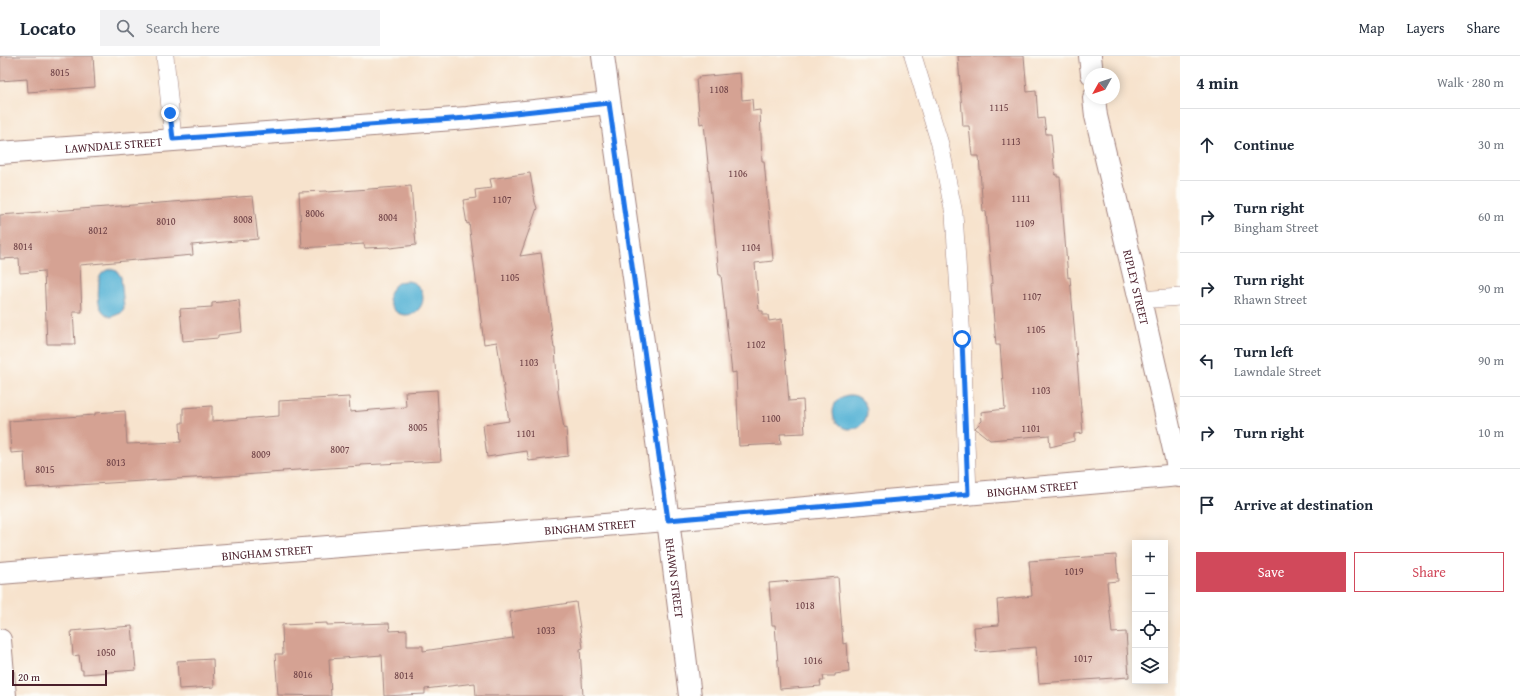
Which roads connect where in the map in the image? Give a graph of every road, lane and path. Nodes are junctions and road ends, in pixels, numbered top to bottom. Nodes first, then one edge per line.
1 (165, 56) edge
2 (603, 56) edge
3 (913, 56) edge
4 (1090, 56) edge
5 (1091, 68) edge
6 (609, 103) junction
7 (1095, 104) edge
8 (173, 139) junction
9 (0, 153) edge
10 (1180, 297) edge
11 (1140, 300) junction
12 (1180, 475) edge
13 (968, 494) junction
14 (668, 520) junction
15 (0, 573) edge
16 (0, 640) edge
17 (5, 696) edge
18 (690, 696) edge

1 - 8 lane
2 - 6 street, RHAWN STREET
3 - 13 lane
4 - 5 street
6 - 8 street, LAWNDALE STREET
6 - 14 street, RHAWN STREET
7 - 11 street, RIPLEY STREET
8 - 9 street, LAWNDALE STREET
10 - 11 lane
11 - 12 street, RIPLEY STREET
12 - 13 street, BINGHAM STREET
13 - 14 street, BINGHAM STREET
14 - 15 street, BINGHAM STREET
14 - 18 street, RHAWN STREET
16 - 17 street

